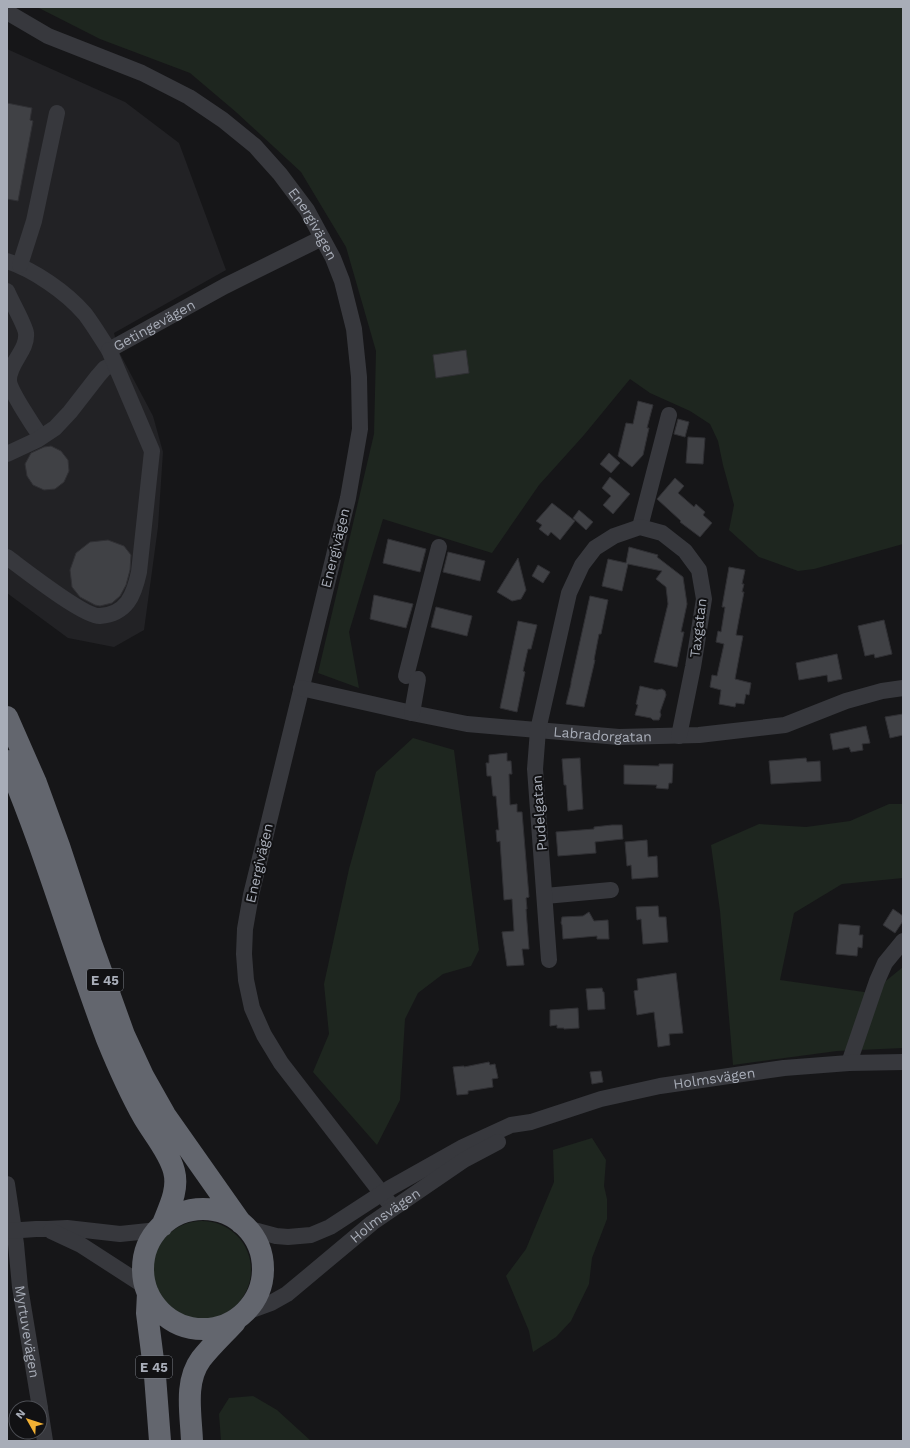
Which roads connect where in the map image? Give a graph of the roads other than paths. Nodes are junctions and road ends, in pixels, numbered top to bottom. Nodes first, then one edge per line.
1 (7, 12) edge
2 (57, 113) dead end
3 (322, 238) junction
4 (13, 263) edge
5 (7, 291) edge
6 (112, 357) junction
7 (669, 415) dead end
8 (40, 437) junction
9 (7, 454) edge
10 (640, 527) junction
11 (439, 547) dead end
12 (7, 557) edge
13 (301, 688) junction
14 (903, 688) edge
15 (412, 713) junction
16 (7, 717) edge
17 (538, 730) junction
18 (679, 736) junction
19 (7, 761) edge
20 (611, 890) dead end
21 (545, 896) junction
22 (903, 941) edge
23 (549, 960) dead end
24 (903, 1062) edge
25 (849, 1063) junction
26 (530, 1122) junction
27 (7, 1184) edge
28 (382, 1193) junction
29 (393, 1208) junction
30 (244, 1226) junction
31 (160, 1228) junction
32 (48, 1230) junction
33 (10, 1231) edge
34 (13, 1290) edge
35 (147, 1290) junction
36 (241, 1316) junction
37 (38, 1400) edge
38 (160, 1441) edge
39 (192, 1441) edge

1 - 3 street, Energivägen
2 - 4 street
3 - 6 street, Getingevägen
3 - 13 street, Energivägen
4 - 6 street, Getingevägen
5 - 8 street
6 - 8 street
6 - 12 street
7 - 10 street
8 - 9 street
10 - 17 street
10 - 18 street, Taxgatan
11 - 15 street
13 - 15 street, Labradorgatan
13 - 28 street, Energivägen
14 - 18 street, Labradorgatan
15 - 17 street, Labradorgatan
16 - 30 highway, E 45
17 - 18 street, Labradorgatan
17 - 21 street, Pudelgatan
19 - 31 highway, E 45
20 - 21 street
21 - 23 street, Pudelgatan
22 - 25 street
24 - 25 street, Holmsvägen
25 - 26 street, Holmsvägen
26 - 28 street, Holmsvägen
26 - 29 street, Holmsvägen
27 - 33 street, Myrtuvevägen
28 - 29 street, Energivägen
28 - 30 street, Holmsvägen
29 - 36 street, Holmsvägen
30 - 31 highway, E 45
30 - 36 highway, E 45
31 - 32 street
31 - 35 highway, E 45
32 - 33 street
32 - 35 street
33 - 34 street, Myrtuvevägen
34 - 37 street, Myrtuvevägen
35 - 36 highway, E 45
35 - 38 highway, E 45
36 - 39 highway, E 45

